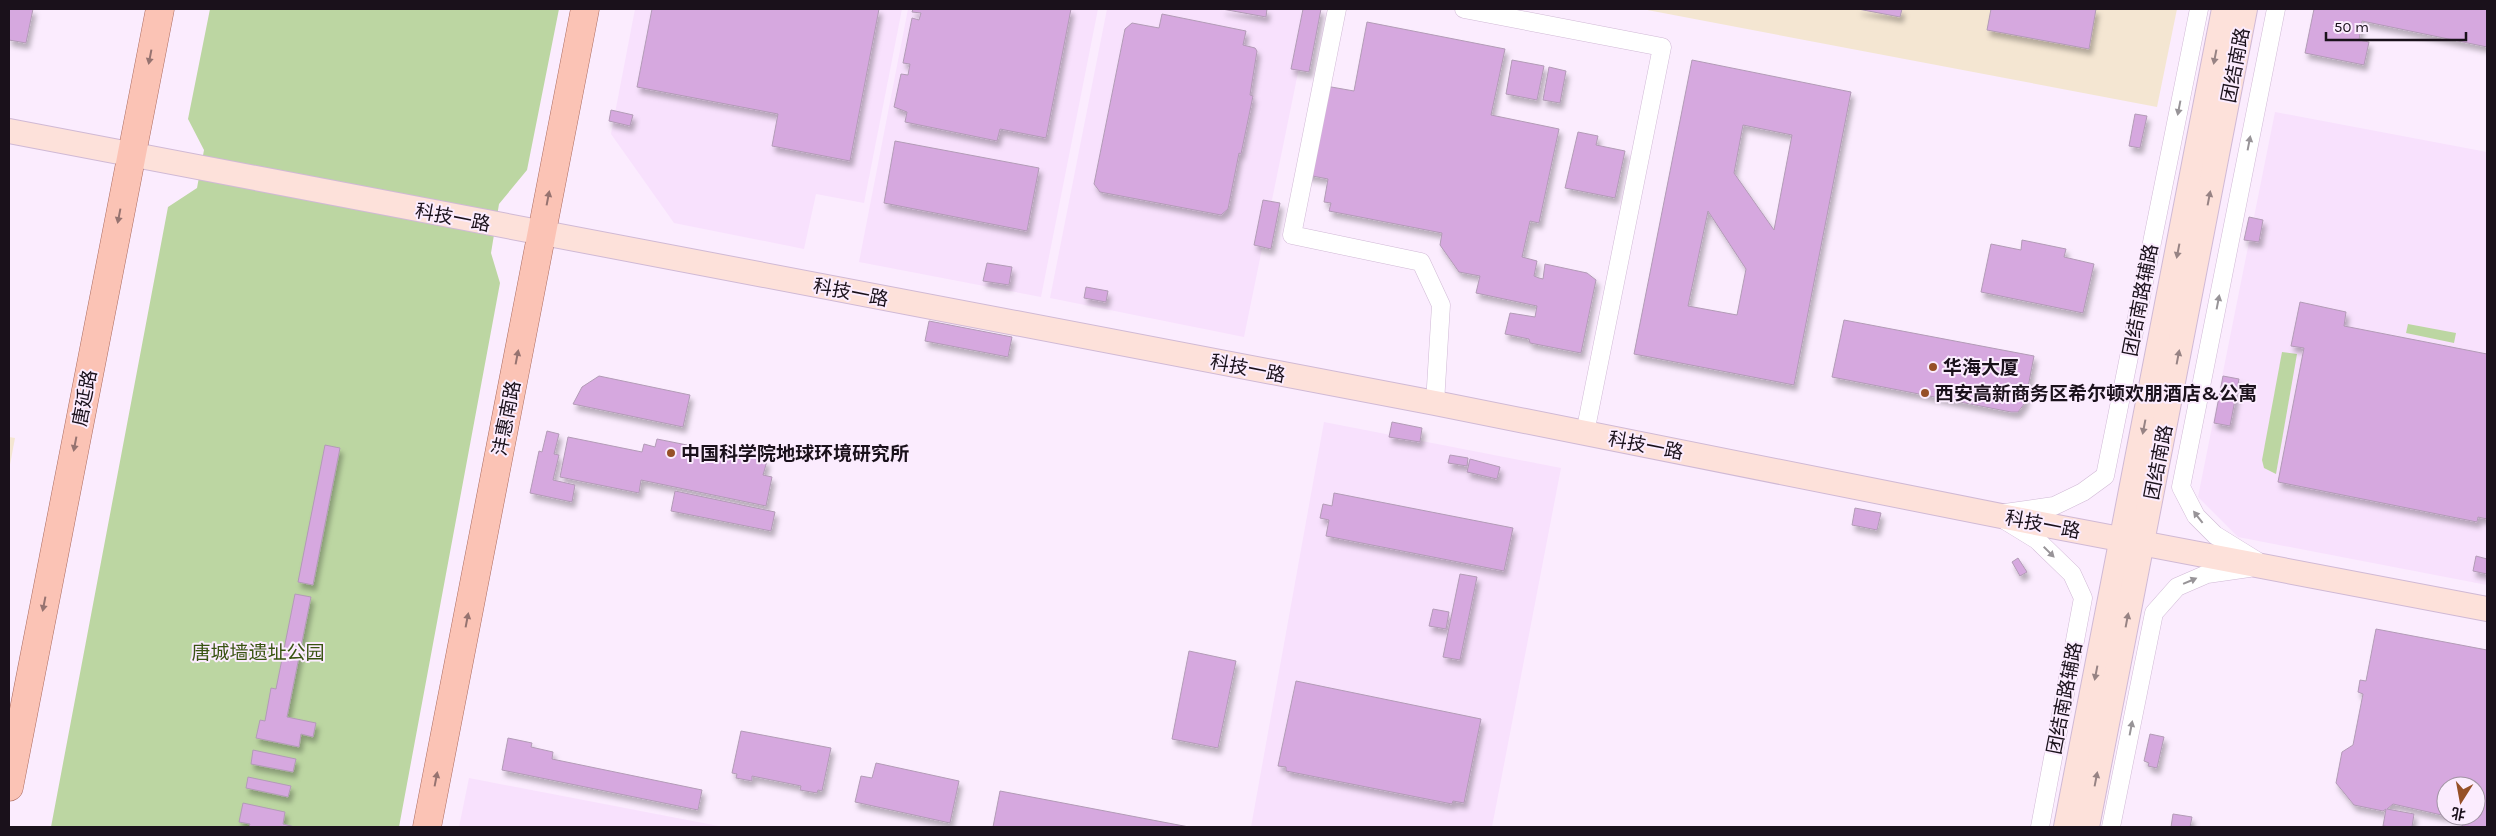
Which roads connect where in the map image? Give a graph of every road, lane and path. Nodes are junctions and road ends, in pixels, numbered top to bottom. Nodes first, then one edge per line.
1 (160, 9) edge
2 (585, 9) edge
3 (1337, 9) edge
4 (1464, 9) edge
5 (2199, 9) edge
6 (2224, 9) edge
7 (2246, 9) edge
8 (2276, 9) edge
9 (9, 131) edge
10 (131, 155) junction
11 (541, 233) junction
12 (1434, 404) junction
13 (1586, 433) junction
14 (1995, 514) junction
15 (2132, 540) junction
16 (2265, 566) junction
17 (2487, 609) edge
18 (9, 787) edge
19 (426, 827) edge
20 (2040, 827) edge
21 (2066, 827) edge
22 (2087, 827) edge
23 (2112, 827) edge

1 -> 10 main road, 唐延路
11 -> 2 main road, 沣惠南路
3 - 12 street
4 - 13 street
5 -> 14 street, 团结南路辅路
6 -> 15 street, 团结南路
15 -> 7 street, 团结南路
16 -> 8 street
9 - 10 street, 科技一路
10 - 11 street, 科技一路
10 -> 18 main road, 唐延路
11 - 12 street, 科技一路
19 -> 11 main road, 沣惠南路
12 - 13 street, 科技一路
13 - 14 street, 科技一路
14 - 15 street, 科技一路
14 -> 20 street, 团结南路辅路
15 - 16 street, 科技一路
15 -> 21 street, 团结南路
22 -> 15 street, 团结南路
16 - 17 street, 科技一路
23 -> 16 street

